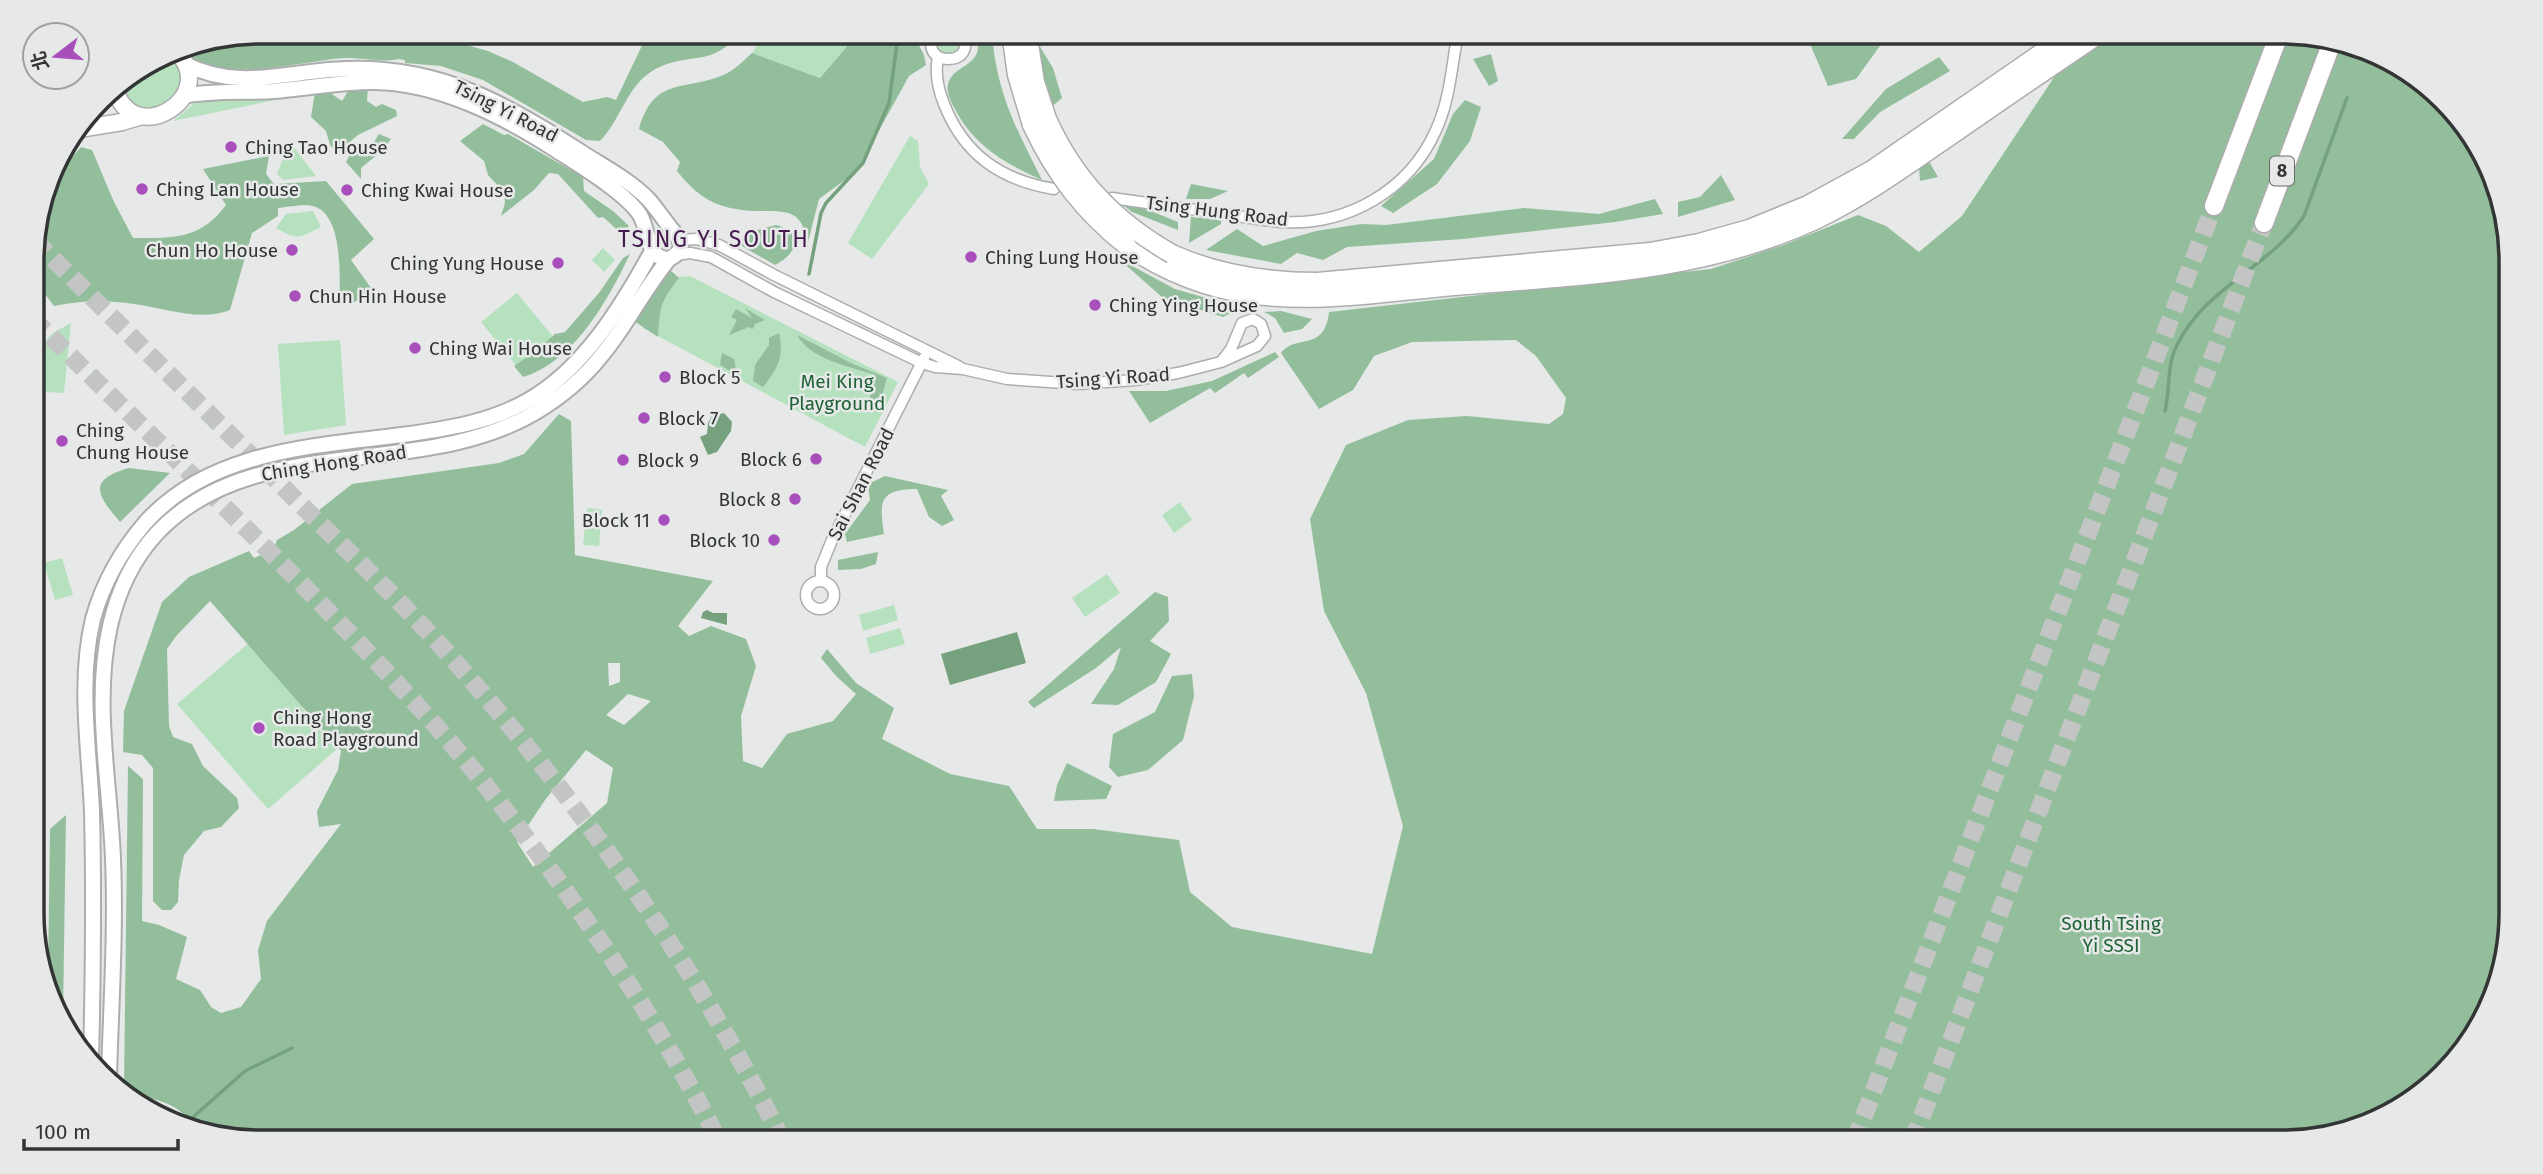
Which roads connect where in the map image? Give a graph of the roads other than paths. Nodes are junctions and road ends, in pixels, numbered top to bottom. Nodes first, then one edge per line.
1 (931, 44) edge
2 (965, 44) edge
3 (1013, 44) edge
4 (1029, 44) edge
5 (1456, 44) edge
6 (2057, 44) edge
7 (2082, 44) edge
8 (2275, 44) edge
9 (2329, 49) edge
10 (938, 57) junction
11 (183, 58) edge
12 (180, 59) edge
13 (184, 96) junction
14 (119, 97) edge
15 (1985, 102) junction
16 (142, 116) junction
17 (1039, 122) junction
18 (91, 127) edge
19 (1054, 189) dead end
20 (1112, 198) dead end
21 (2214, 206) tunnel mouth
22 (2264, 223) tunnel mouth
23 (676, 235) junction
24 (651, 245) junction
25 (672, 257) junction
26 (928, 351) junction
27 (1221, 362) junction
28 (922, 363) junction
29 (963, 369) junction
30 (821, 581) dead end
31 (91, 1048) edge
32 (109, 1069) edge

1 - 10 street
2 - 10 street
3 - 17 highway
4 - 17 highway
5 - 20 street, Tsing Hung Road
6 - 15 highway
7 - 15 highway
8 - 21 highway
9 - 22 highway, 8
10 - 19 street
11 - 23 main road, Tsing Yi Road
12 - 13 main road
13 - 16 main road
13 - 24 main road, Tsing Yi Road
14 - 16 main road
15 - 17 highway, bridge
15 - 17 highway, bridge
16 - 18 main road
23 - 24 main road
23 - 25 main road
23 - 26 street, Tsing Yi Road
24 - 25 main road
24 - 31 main road, Ching Hong Road
25 - 28 street, Tsing Yi Road
25 - 32 main road, Ching Hong Road
26 - 28 street, Sai Shan Road
26 - 29 street, Tsing Yi Road
27 - 27 street, Tsing Yi Road
27 - 29 street, Tsing Yi Road
28 - 29 street, Tsing Yi Road
28 - 30 street, Sai Shan Road

